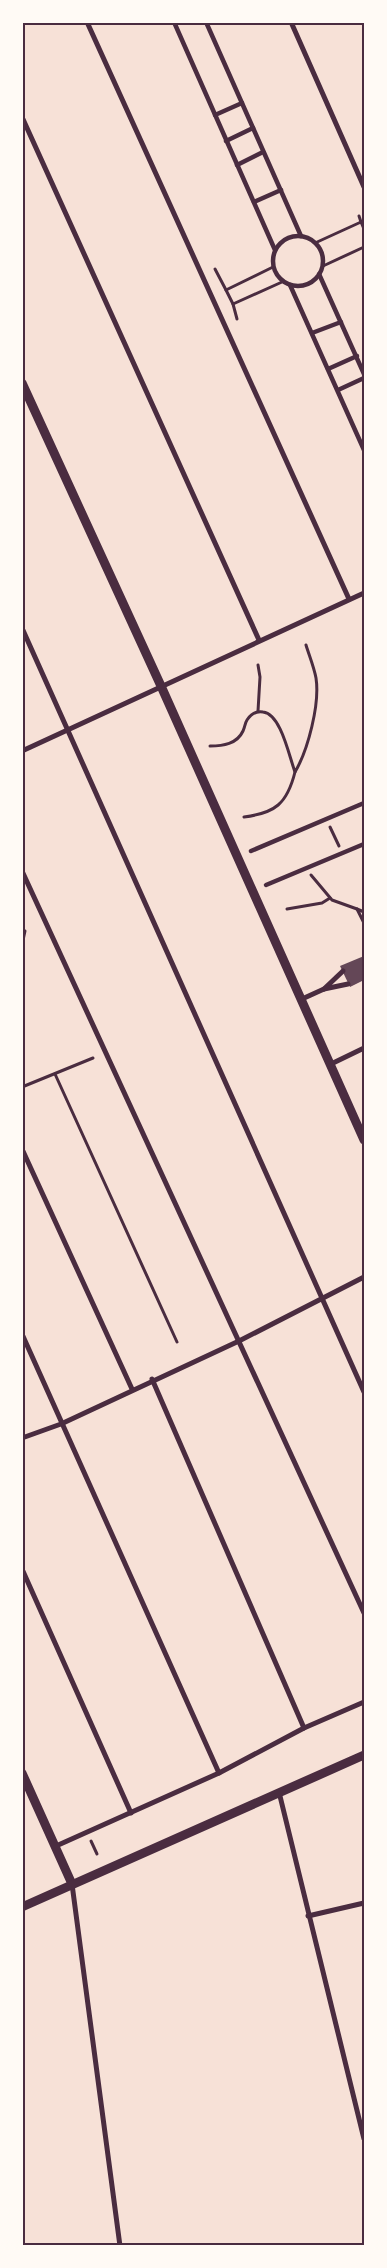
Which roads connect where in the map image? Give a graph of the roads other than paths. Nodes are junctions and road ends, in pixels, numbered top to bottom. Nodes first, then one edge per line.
1 (87, 22) edge
2 (206, 22) edge
3 (292, 22) edge
4 (175, 23) edge
5 (242, 103) junction
6 (215, 115) junction
7 (22, 117) edge
8 (253, 128) junction
9 (226, 141) junction
10 (263, 152) junction
11 (237, 164) junction
12 (364, 187) edge
13 (281, 190) junction
14 (254, 202) junction
15 (301, 236) junction
16 (275, 250) junction
17 (319, 274) junction
18 (290, 285) junction
19 (341, 322) junction
20 (312, 333) junction
21 (357, 356) junction
22 (328, 369) junction
23 (364, 374) edge
24 (364, 378) edge
25 (22, 384) edge
26 (338, 390) junction
27 (364, 435) edge
28 (359, 437) junction
29 (364, 450) edge
30 (364, 593) edge
31 (349, 599) junction
32 (22, 628) edge
33 (259, 640) junction
34 (161, 686) junction
35 (69, 730) junction
36 (22, 751) edge
37 (364, 804) edge
38 (364, 844) edge
39 (251, 851) dead end
40 (22, 871) edge
41 (266, 885) dead end
42 (342, 971) dead end
43 (348, 984) dead end
44 (324, 989) junction
45 (302, 999) junction
46 (364, 1048) edge
47 (331, 1064) junction
48 (364, 1140) edge
49 (22, 1149) edge
50 (364, 1277) edge
51 (321, 1298) junction
52 (22, 1334) edge
53 (239, 1341) junction
54 (152, 1379) junction
55 (132, 1389) junction
56 (364, 1392) edge
57 (61, 1424) junction
58 (22, 1438) edge
59 (22, 1569) edge
60 (364, 1613) edge
61 (364, 1702) edge
62 (304, 1728) junction
63 (364, 1756) edge
64 (22, 1773) edge
65 (219, 1773) junction
66 (279, 1792) junction
67 (130, 1813) junction
68 (56, 1846) junction
69 (72, 1884) junction
70 (364, 1903) edge
71 (22, 1908) edge
72 (308, 1916) junction
73 (364, 2139) edge
74 (120, 2246) edge

1 - 31 street
2 - 5 street
3 - 12 street
4 - 6 street
5 - 6 street
5 - 8 street
6 - 9 street
7 - 33 street
8 - 9 street
8 - 10 street
9 - 11 street
10 - 11 street
10 - 13 street
11 - 14 street
13 - 14 street
13 - 15 street
14 - 16 street
15 - 16 street
15 - 17 street
16 - 18 street
17 - 18 street
17 - 19 street
18 - 20 street
19 - 20 street
19 - 21 street
20 - 22 street
21 - 22 street
21 - 23 street
22 - 26 street
24 - 26 street
25 - 34 street
26 - 28 street
27 - 28 street
28 - 29 street
30 - 31 street
31 - 33 street
32 - 35 street
33 - 34 street
34 - 35 street
34 - 45 street
35 - 36 street
35 - 51 street
37 - 39 street
38 - 41 street
40 - 53 street
42 - 44 street
43 - 44 street
44 - 45 street
45 - 47 street
46 - 47 street
47 - 48 street
49 - 55 street
50 - 51 street
51 - 53 street
51 - 56 street
52 - 57 street
53 - 54 street
53 - 60 street
54 - 55 street
54 - 62 street
55 - 57 street
57 - 58 street
57 - 65 street
59 - 67 street
61 - 62 street
62 - 65 street
63 - 66 street
64 - 68 street
65 - 67 street
66 - 69 street
66 - 72 street
67 - 68 street
68 - 69 street
69 - 71 street
69 - 74 street
70 - 72 street
72 - 73 street

